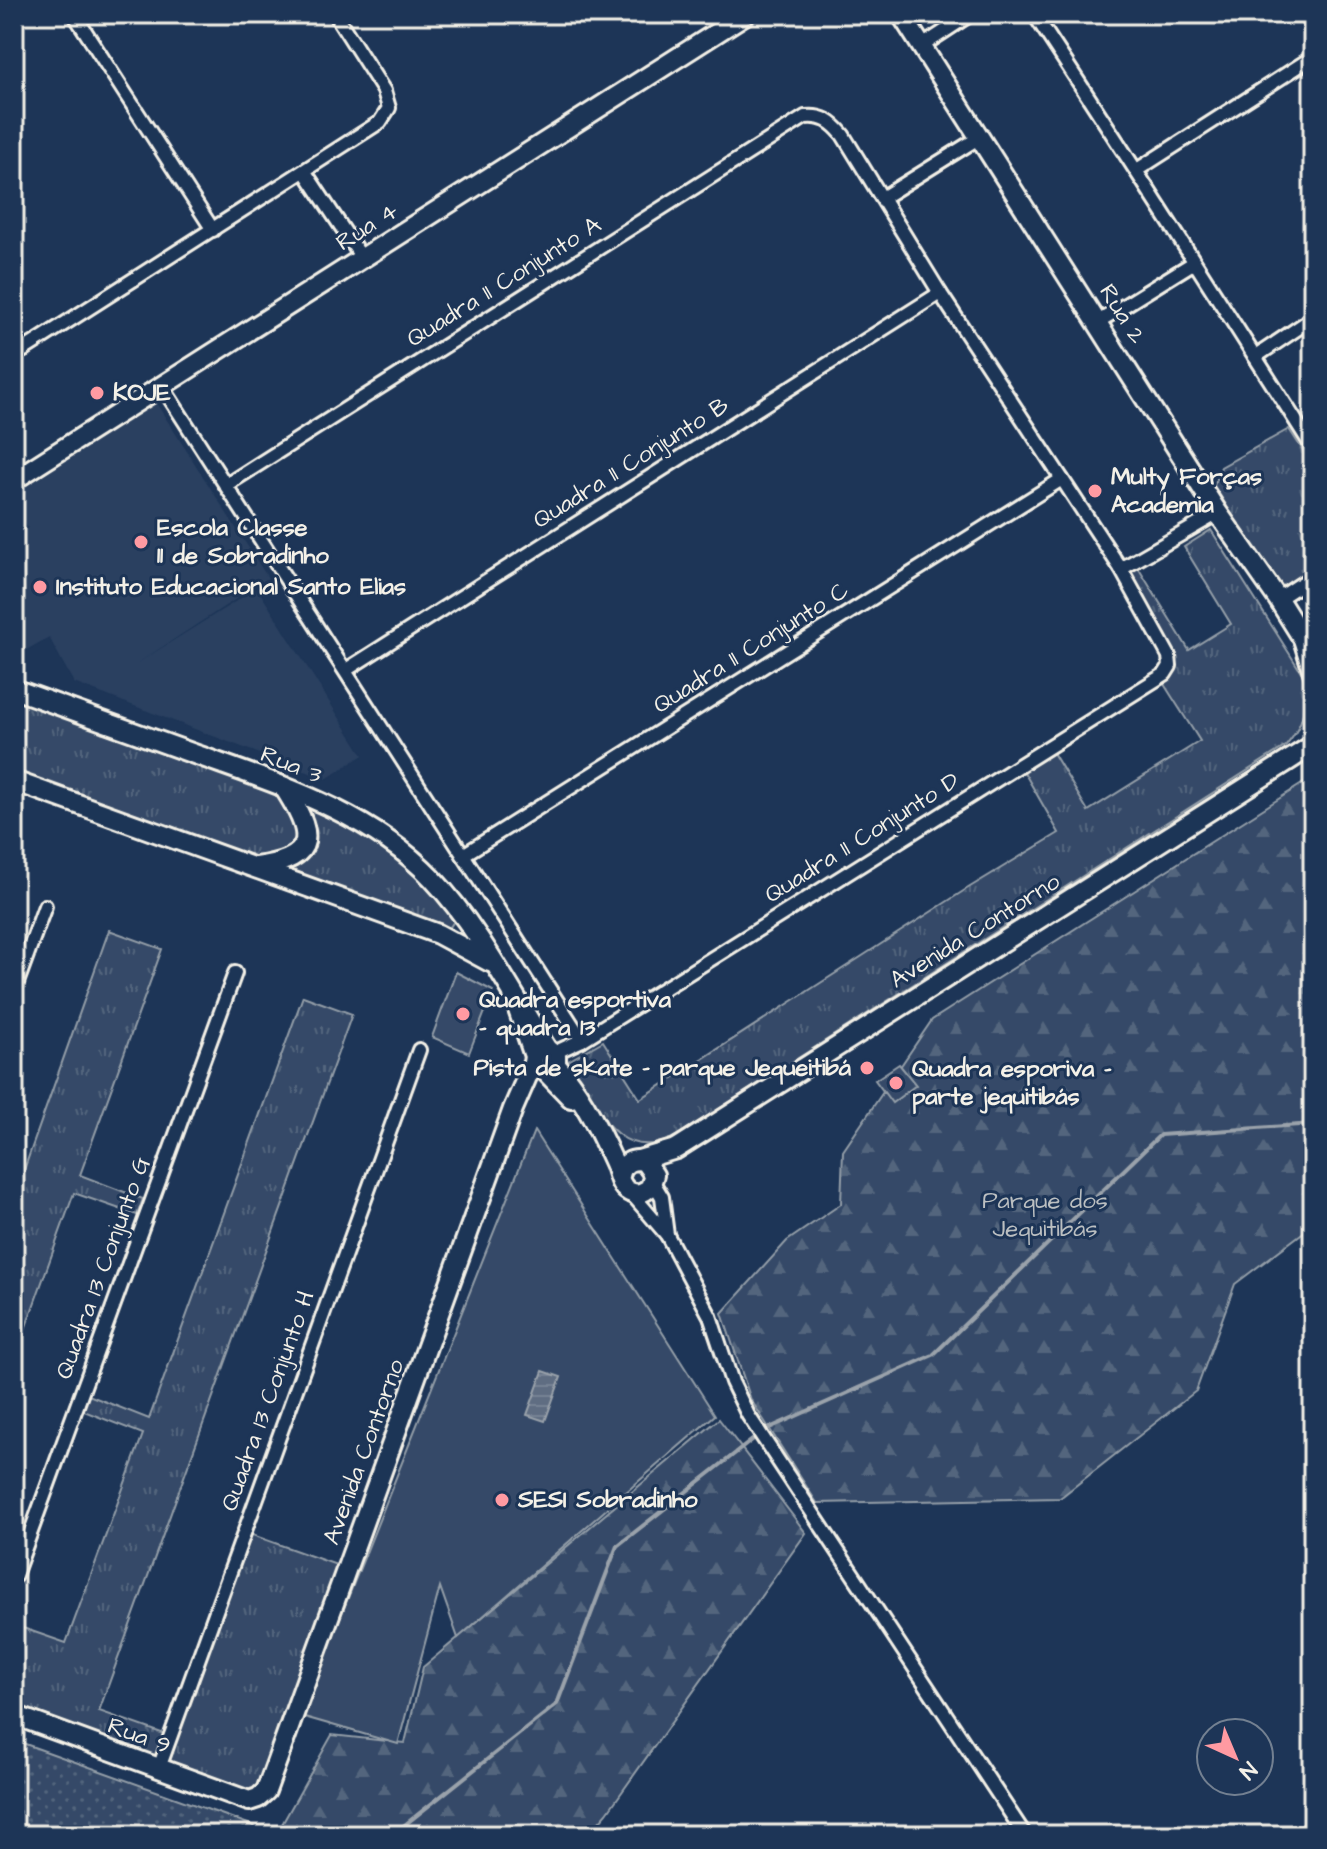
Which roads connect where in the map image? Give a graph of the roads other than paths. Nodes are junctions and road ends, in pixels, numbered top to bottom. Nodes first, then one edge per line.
1 (74, 14) edge
2 (335, 14) edge
3 (746, 14) edge
4 (901, 14) edge
5 (971, 14) edge
6 (1034, 14) edge
7 (922, 46) junction
8 (1313, 57) edge
9 (980, 137) junction
10 (1137, 170) junction
11 (305, 172) junction
12 (882, 198) junction
13 (213, 230) junction
14 (362, 258) junction
15 (1193, 263) junction
16 (940, 293) junction
17 (1313, 318) edge
18 (1098, 322) junction
19 (14, 334) edge
20 (19, 353) edge
21 (1255, 357) junction
22 (162, 386) junction
23 (1313, 448) edge
24 (1062, 479) junction
25 (14, 480) edge
26 (226, 485) junction
27 (1218, 513) junction
28 (1121, 569) junction
29 (1313, 576) edge
30 (1278, 599) junction
31 (1308, 644) edge
32 (346, 670) junction
33 (1313, 672) edge
34 (14, 689) edge
35 (1313, 729) edge
36 (1306, 749) edge
37 (14, 781) edge
38 (283, 786) junction
39 (463, 855) junction
40 (253, 868) junction
41 (45, 906) dead end
42 (457, 910) junction
43 (438, 934) junction
44 (496, 966) junction
45 (235, 973) dead end
46 (14, 991) edge
47 (582, 1040) junction
48 (419, 1050) dead end
49 (545, 1062) junction
50 (605, 1144) junction
51 (676, 1149) junction
52 (636, 1160) junction
53 (620, 1176) junction
54 (653, 1181) junction
55 (634, 1196) junction
56 (667, 1235) junction
57 (14, 1578) edge
58 (14, 1715) edge
59 (159, 1768) junction
60 (249, 1801) joint
61 (1025, 1835) edge

1 - 13 street
2 - 11 street
3 - 14 street, Rua 4
4 - 7 street, Rua 2
5 - 7 street
6 - 10 street
7 - 9 street, Rua 2
8 - 10 street
9 - 12 street
9 - 18 street, Rua 2
10 - 15 street
11 - 13 street
11 - 14 street
12 - 16 street
12 - 26 street, Quadra 11 Conjunto A
13 - 20 street
14 - 22 street, Rua 4
15 - 18 street
15 - 21 street
16 - 24 street
16 - 32 street, Quadra 11 Conjunto B
17 - 21 street
18 - 27 street, Rua 2
19 - 20 street
21 - 23 street
22 - 25 street, Rua 4
22 - 26 street
24 - 28 street
24 - 39 street, Quadra 11 Conjunto C
26 - 32 street
27 - 28 street
27 - 30 street, Rua 2
28 - 47 street, Quadra 11 Conjunto D
29 - 30 street
30 - 31 street, Rua 2
31 - 33 street, Rua 2
32 - 39 street
34 - 38 street, Rua 3
35 - 36 street
36 - 51 street, Avenida Contorno
37 - 40 street
38 - 40 street
38 - 42 street, Rua 3
39 - 47 street
40 - 43 street
41 - 46 street
42 - 43 street
42 - 44 street, Rua 3
43 - 44 street
44 - 49 street, Rua 3
45 - 57 street, Quadra 13 Conjunto G
47 - 49 street, Quadra 11 Conjunto D
48 - 59 street, Quadra 13 Conjunto H
49 - 50 street
49 - 60 street, Avenida Contorno
50 - 52 street
50 - 53 street
51 - 52 street, Avenida Contorno
51 - 54 street, Avenida Contorno
52 - 53 street
52 - 54 street
53 - 55 street
54 - 55 street
54 - 56 street
55 - 56 street
56 - 61 street
58 - 59 street, Rua 9
59 - 60 street, Rua 9

